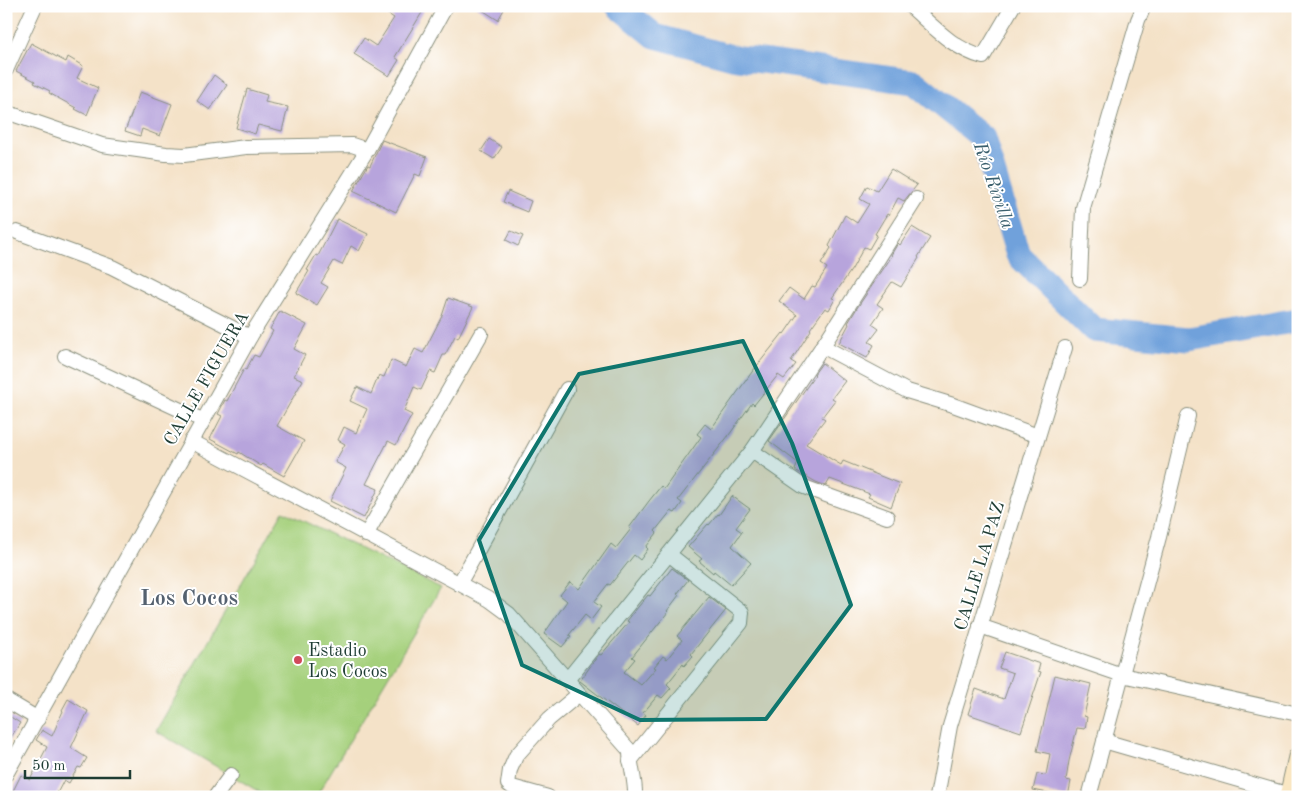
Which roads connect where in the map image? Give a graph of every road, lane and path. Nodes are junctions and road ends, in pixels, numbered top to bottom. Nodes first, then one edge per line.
1 (35, 6) edge
2 (446, 6) edge
3 (910, 6) edge
4 (1013, 6) edge
5 (1144, 6) edge
6 (6, 70) edge
7 (6, 112) edge
8 (367, 150) junction
9 (916, 199) dead end
10 (17, 232) dead end
11 (1080, 279) dead end
12 (481, 334) dead end
13 (250, 336) junction
14 (822, 346) junction
15 (1065, 348) dead end
16 (65, 356) dead end
17 (567, 389) dead end
18 (1188, 416) dead end
19 (202, 420) junction
20 (1038, 436) junction
21 (191, 441) junction
22 (752, 451) junction
23 (888, 517) dead end
24 (366, 535) junction
25 (670, 555) junction
26 (459, 584) junction
27 (980, 626) junction
28 (1122, 675) junction
29 (567, 680) junction
30 (579, 694) junction
31 (6, 700) edge
32 (1298, 714) edge
33 (38, 719) junction
34 (1104, 740) junction
35 (1298, 758) edge
36 (630, 761) junction
37 (6, 774) edge
38 (231, 775) dead end
39 (1290, 796) edge
40 (215, 797) edge
41 (548, 797) edge
42 (635, 797) edge
43 (937, 797) edge
44 (1089, 797) edge

1 - 6 street
2 - 8 street, CALLE FIGUERA
3 - 4 street
5 - 11 street
7 - 8 street
8 - 13 street, CALLE FIGUERA
9 - 14 street
10 - 13 street
12 - 24 street
13 - 19 street, CALLE FIGUERA
14 - 20 street
14 - 22 street
15 - 20 street, CALLE LA PAZ
16 - 19 street
17 - 26 street
18 - 28 street
19 - 21 street, CALLE FIGUERA
20 - 27 street, CALLE LA PAZ
21 - 24 street
21 - 33 street, CALLE FIGUERA
22 - 23 street
22 - 25 street
24 - 26 street
25 - 29 street
25 - 36 street
26 - 29 street
27 - 28 street
27 - 43 street, CALLE LA PAZ
28 - 32 street
28 - 34 street
29 - 30 street
30 - 36 street
30 - 41 street
31 - 33 street
33 - 37 street, CALLE FIGUERA
34 - 39 street
34 - 44 street
35 - 39 main road
36 - 42 street
38 - 40 street

